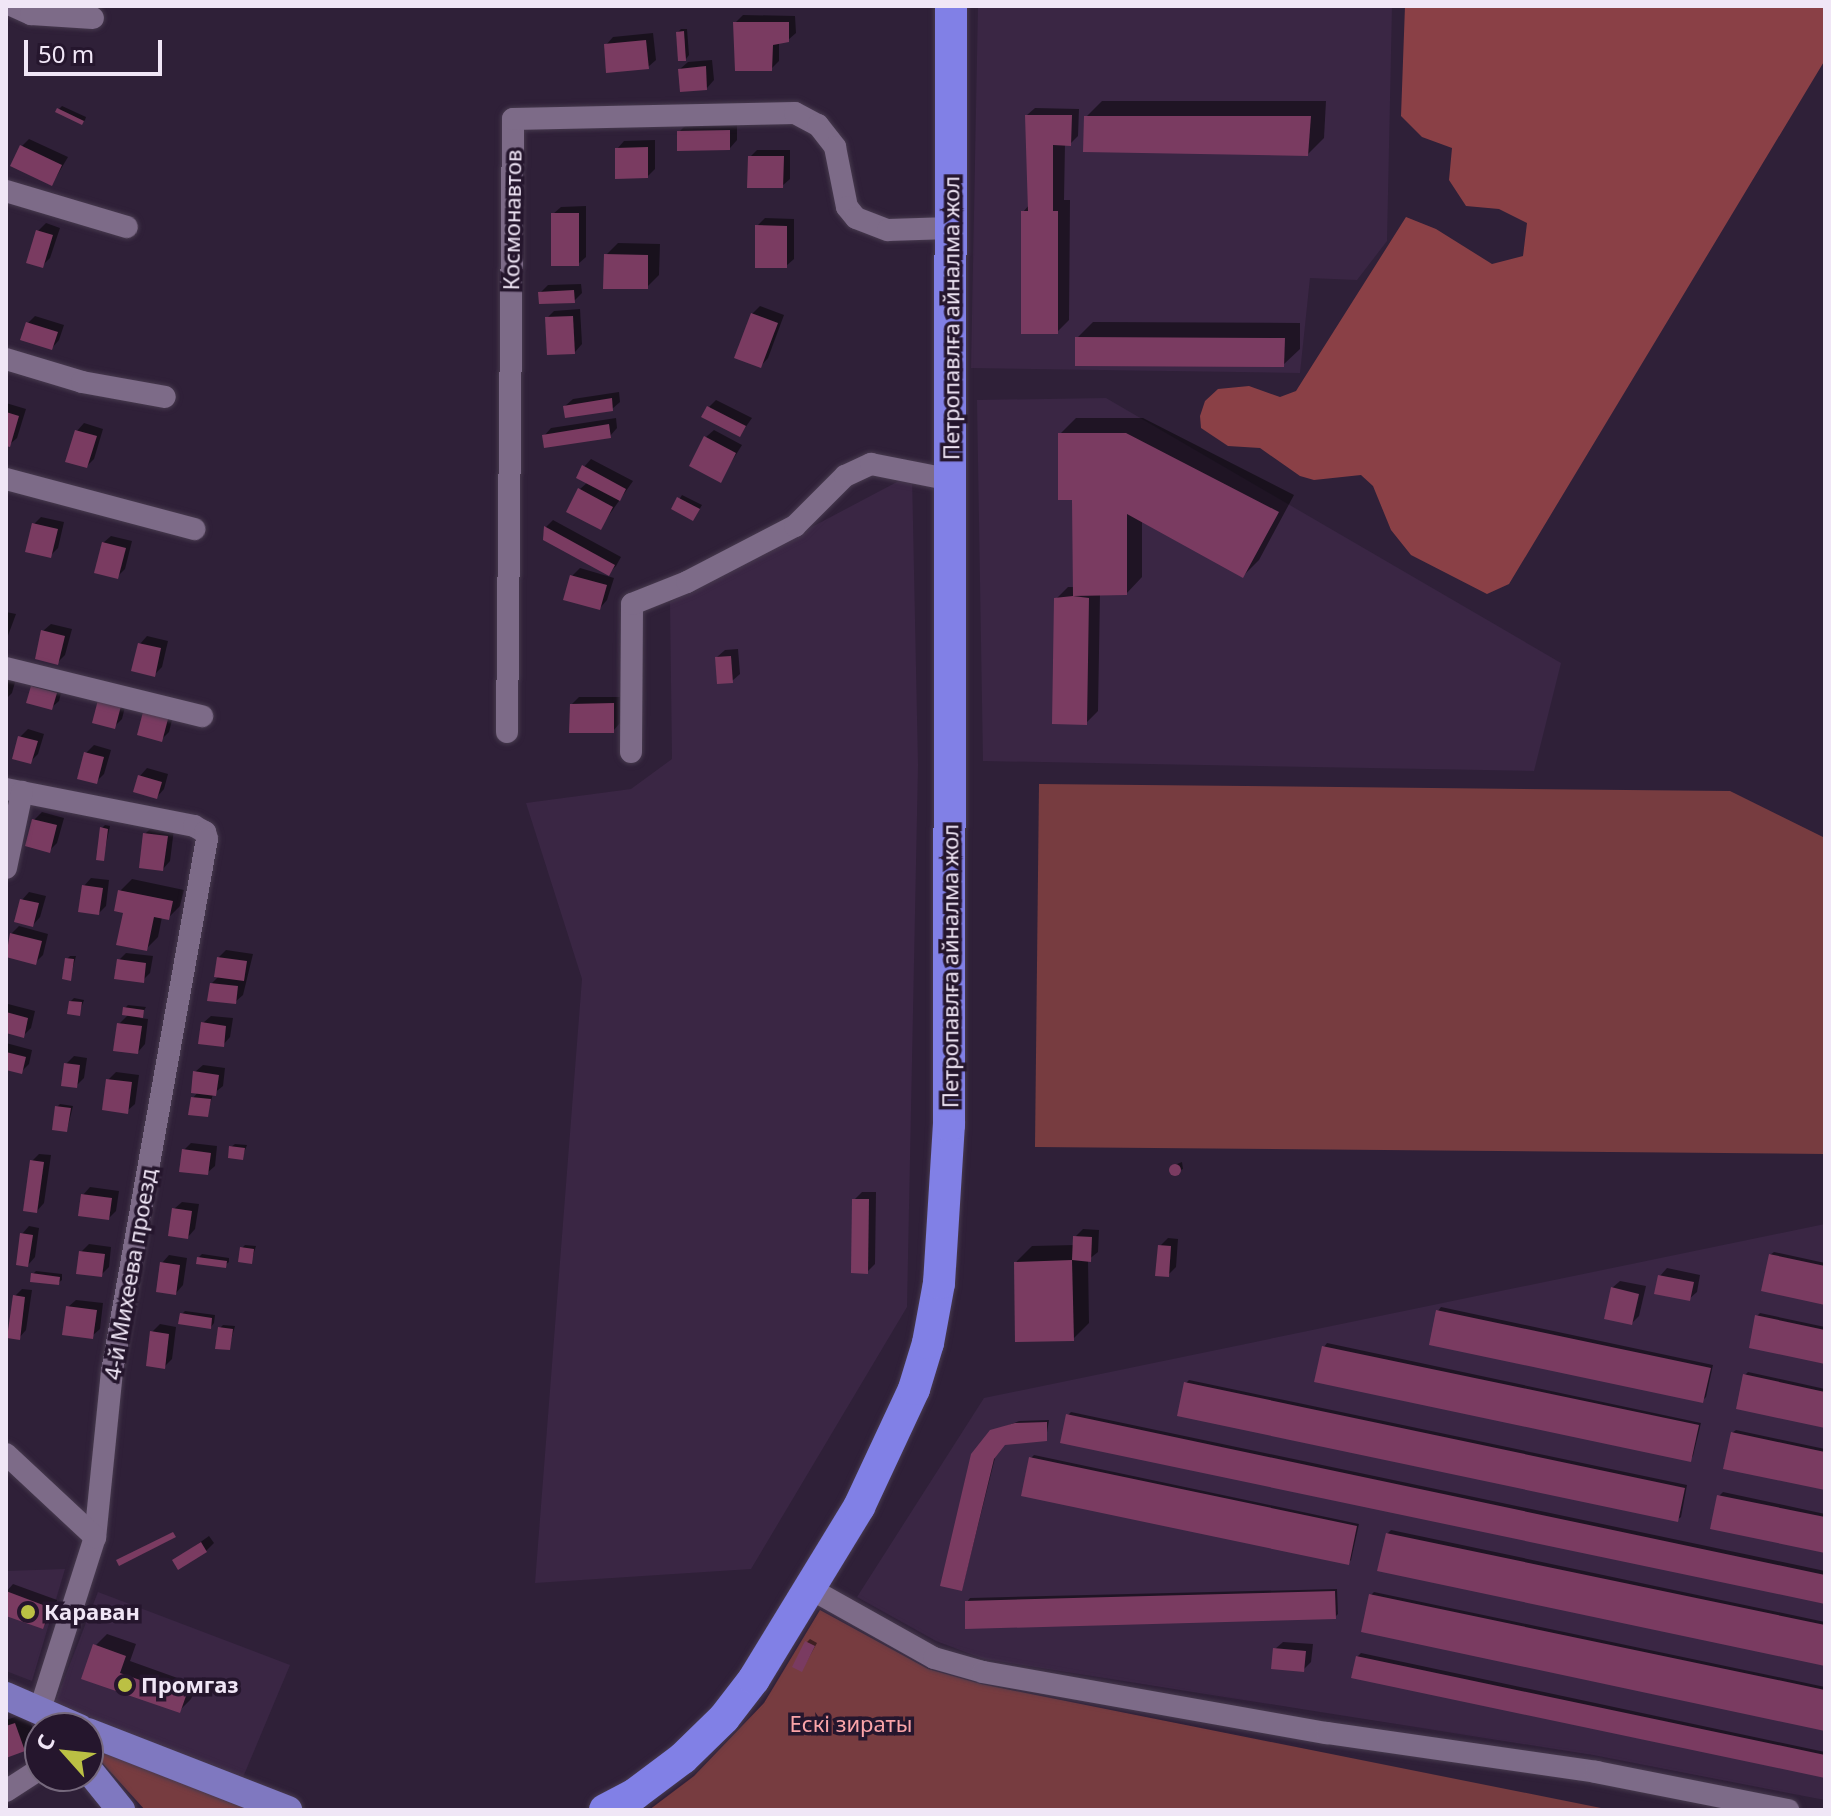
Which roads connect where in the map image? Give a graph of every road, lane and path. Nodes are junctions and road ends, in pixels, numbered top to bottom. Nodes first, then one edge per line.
1 (13, 6) edge
2 (951, 6) edge
3 (93, 18) dead end
4 (6, 191) edge
5 (127, 227) dead end
6 (950, 228) junction
7 (6, 359) edge
8 (165, 397) dead end
9 (6, 479) edge
10 (952, 480) junction
11 (194, 529) dead end
12 (6, 668) edge
13 (202, 716) dead end
14 (507, 732) dead end
15 (631, 752) dead end
16 (14, 790) edge
17 (6, 868) edge
18 (6, 1454) edge
19 (95, 1537) junction
20 (811, 1589) junction
21 (6, 1696) edge
22 (33, 1712) edge
23 (48, 1712) edge
24 (104, 1738) edge
25 (24, 1779) edge
26 (104, 1789) edge
27 (6, 1791) edge
28 (121, 1810) edge
29 (288, 1810) edge
30 (605, 1810) edge
31 (1788, 1810) edge

1 - 3 street
2 - 6 highway, Петропавлға айналма жол
4 - 5 street
6 - 10 highway, Петропавлға айналма жол
6 - 14 street, Космонавтов
7 - 8 street
9 - 11 street
10 - 15 street
10 - 20 highway, Петропавлға айналма жол
12 - 13 street
16 - 17 street
16 - 19 street, 4-й Михеева проезд
18 - 19 street
19 - 23 street, 4-й Михеева проезд
20 - 30 highway, Петропавлға айналма жол
20 - 31 street
21 - 22 main road
24 - 29 main road
25 - 27 street
26 - 28 main road

